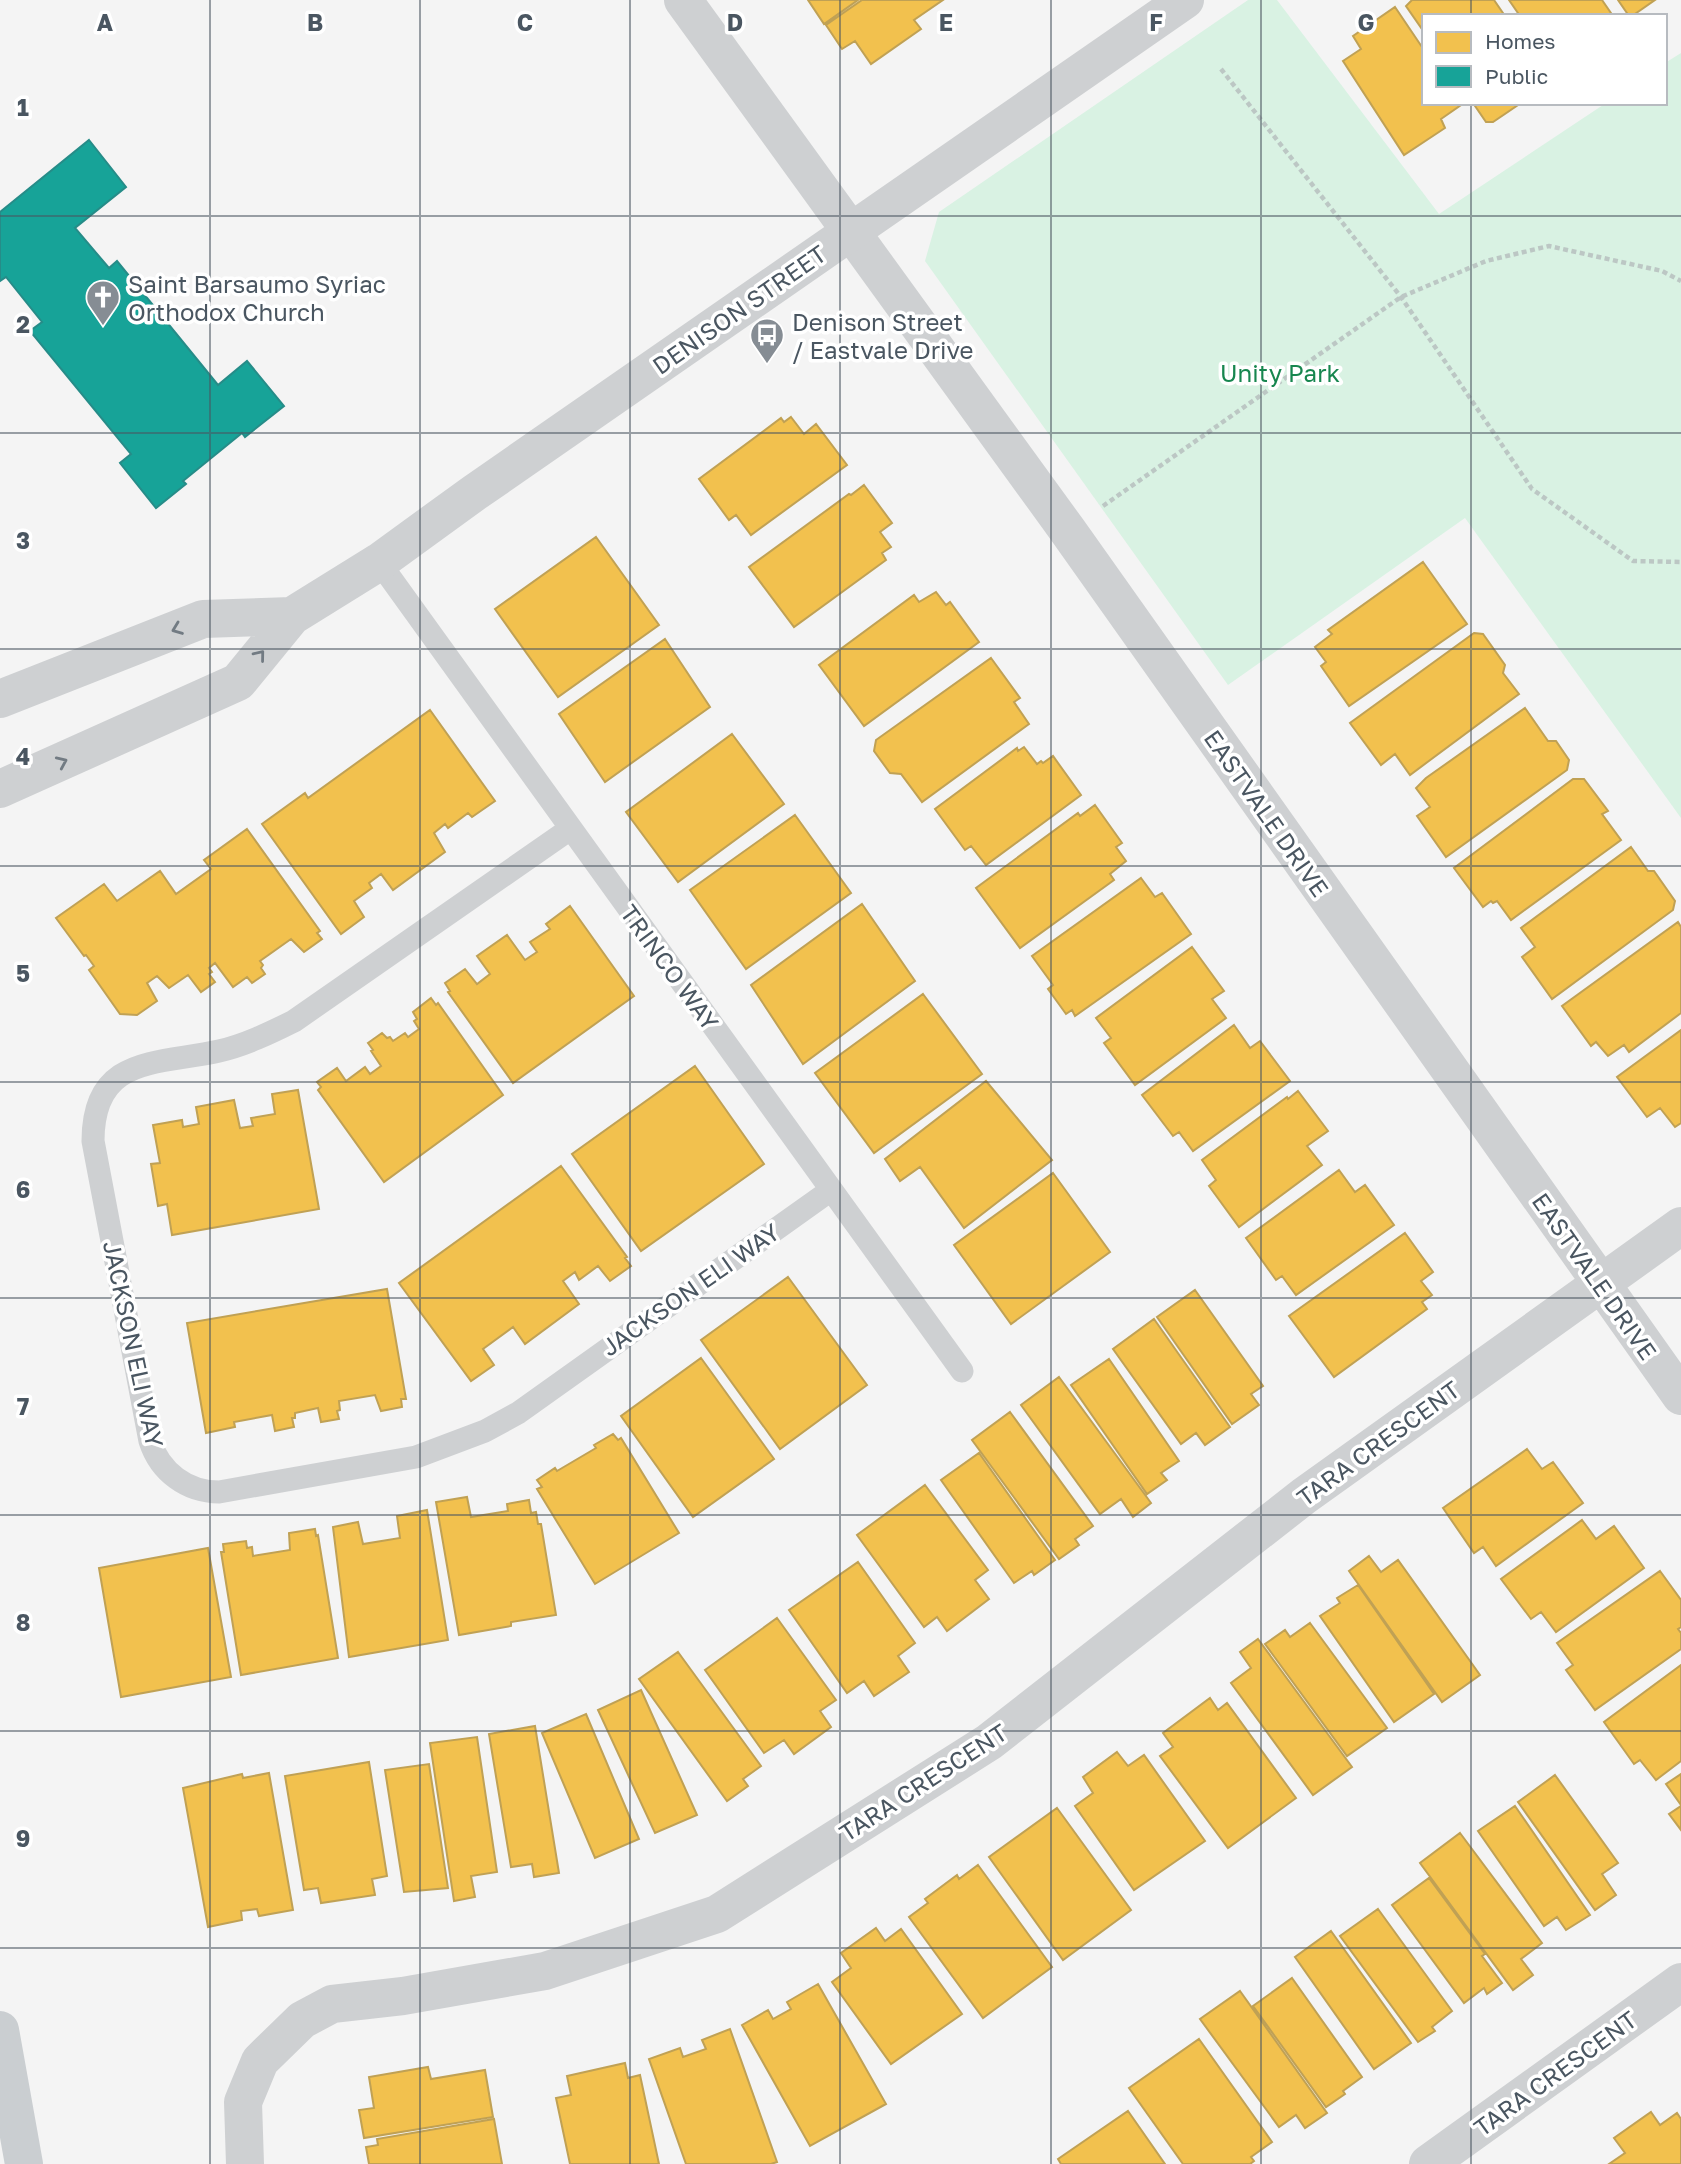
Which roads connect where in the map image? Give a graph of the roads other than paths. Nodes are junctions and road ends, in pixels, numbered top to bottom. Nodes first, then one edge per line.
1 (683, 0) edge
2 (1185, 0) edge
3 (852, 231) junction
4 (379, 562) junction
5 (292, 617) junction
6 (0, 699) edge
7 (0, 789) edge
8 (570, 829) junction
9 (831, 1190) junction
10 (1681, 1226) edge
11 (1600, 1283) junction
12 (962, 1371) dead end
13 (1681, 1396) edge
14 (1681, 1982) edge
15 (0, 2030) edge
16 (24, 2164) edge
17 (245, 2164) edge
18 (1428, 2164) edge

1 - 3 street, EASTVALE DRIVE
2 - 3 street, DENISON STREET
3 - 4 street, DENISON STREET
3 - 11 street, EASTVALE DRIVE
4 - 5 street, DENISON STREET
4 - 8 lane, TRINCO WAY
5 -> 6 street
7 -> 5 street, DENISON STREET
8 - 9 lane, TRINCO WAY
8 - 9 lane, JACKSON ELI WAY
9 - 12 lane, TRINCO WAY
10 - 11 street, TARA CRESCENT
11 - 13 street, EASTVALE DRIVE
11 - 17 street, TARA CRESCENT
14 - 18 street, TARA CRESCENT
15 - 16 main road

